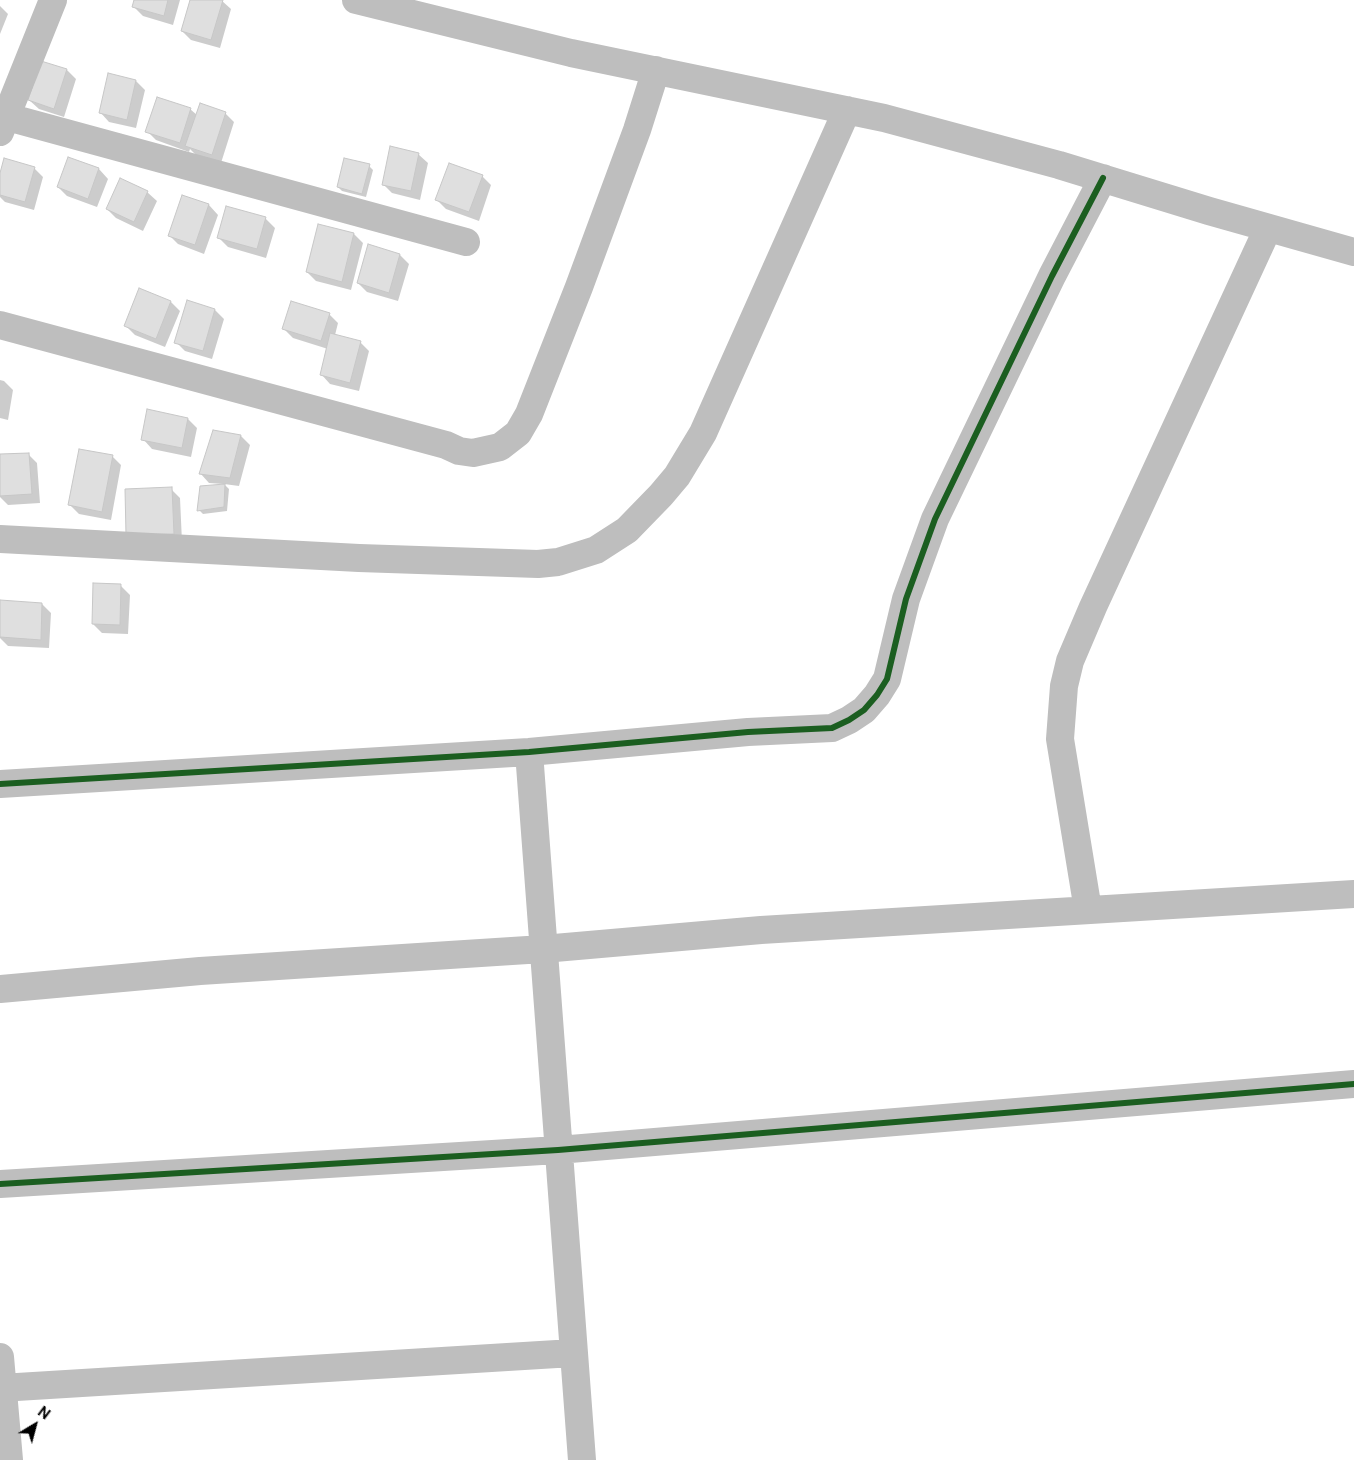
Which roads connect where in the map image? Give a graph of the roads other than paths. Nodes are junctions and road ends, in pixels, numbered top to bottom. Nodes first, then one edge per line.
1 (53, 0) edge
2 (356, 0) edge
3 (656, 70) junction
4 (847, 110) junction
5 (2, 121) edge
6 (1103, 178) junction
7 (1268, 228) junction
8 (466, 242) dead end
9 (1354, 252) edge
10 (0, 325) edge
11 (0, 539) edge
12 (529, 752) junction
13 (0, 784) edge
14 (1354, 894) edge
15 (1088, 910) junction
16 (543, 949) junction
17 (0, 989) edge
18 (1354, 1084) edge
19 (558, 1150) junction
20 (0, 1184) edge
21 (573, 1353) junction
22 (0, 1357) edge
23 (1, 1388) edge
24 (9, 1460) edge
25 (582, 1460) edge

1 - 5 street
2 - 3 street
3 - 4 street
3 - 10 street
4 - 6 street
4 - 11 street
5 - 8 street
6 - 7 street
6 - 12 street
7 - 9 street
7 - 15 street
12 - 13 street
12 - 16 street
14 - 15 street
15 - 16 street
16 - 17 street
16 - 19 street
18 - 19 street
19 - 20 street
19 - 21 street
21 - 23 street
21 - 25 street
22 - 23 street
23 - 24 street

